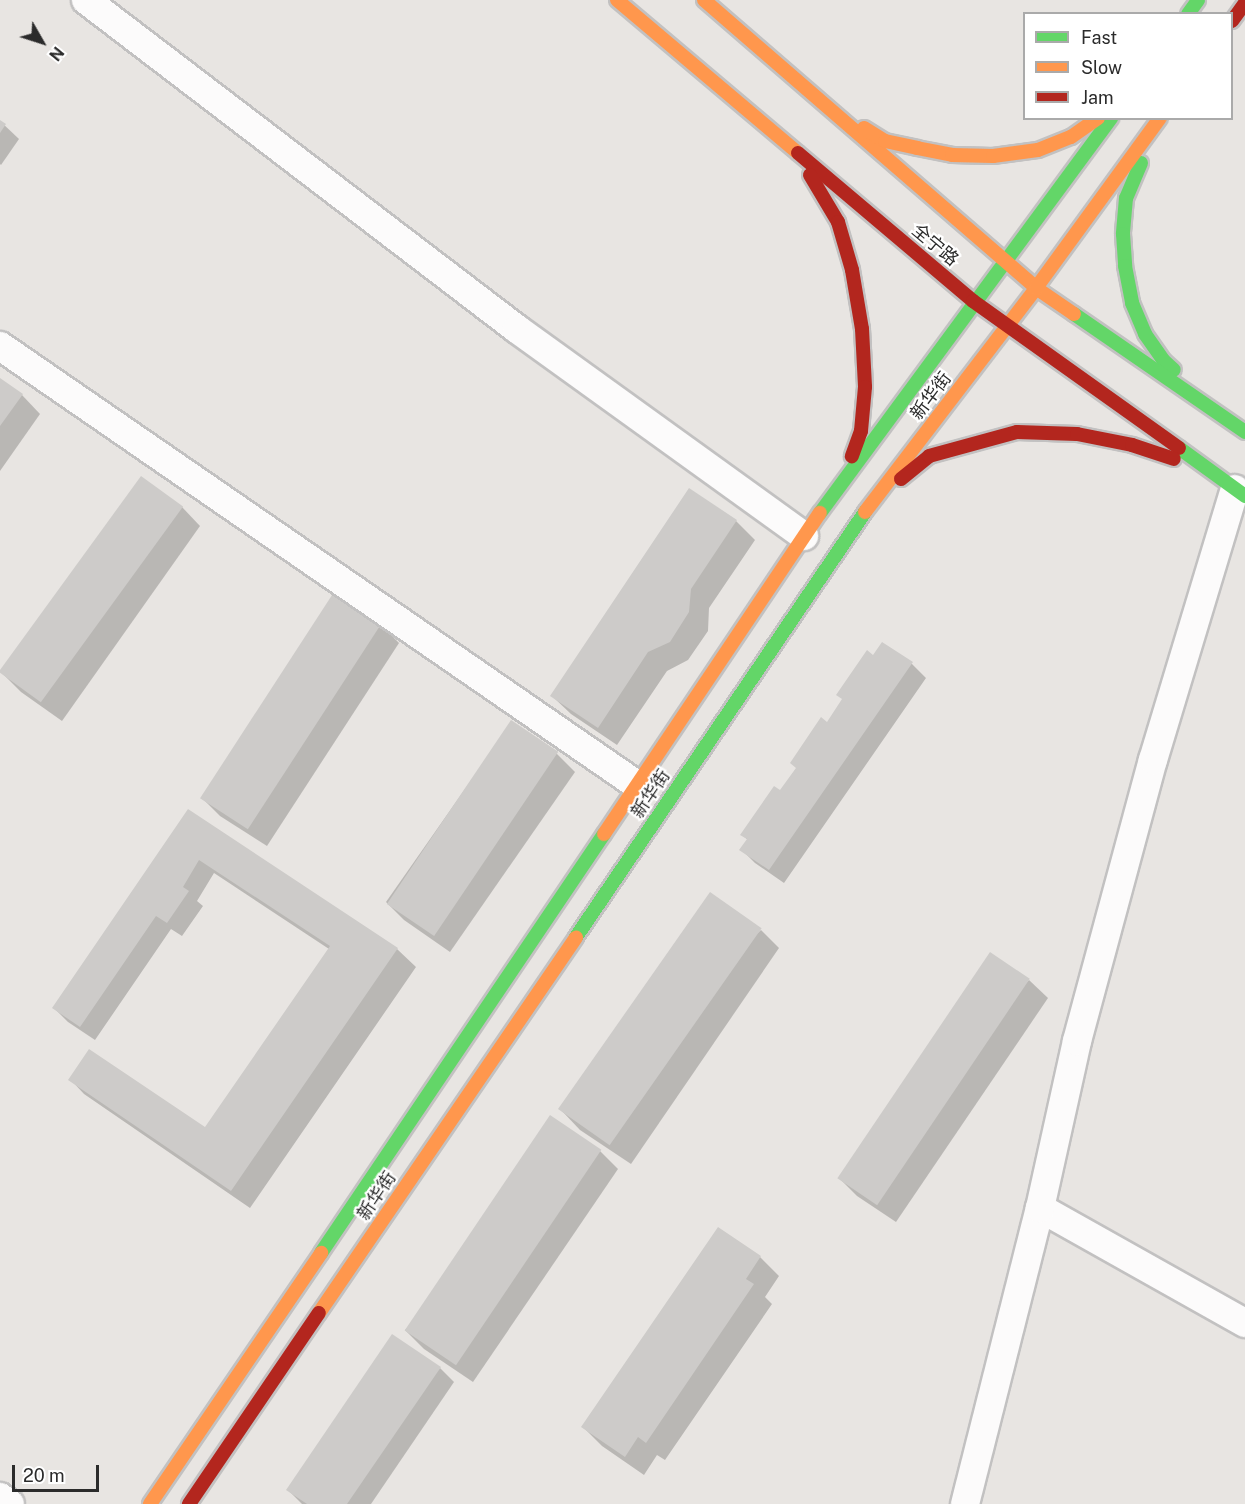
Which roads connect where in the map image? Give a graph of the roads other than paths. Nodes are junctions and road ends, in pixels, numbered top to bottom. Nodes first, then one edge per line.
1 (86, 0) edge
2 (617, 0) edge
3 (704, 0) edge
4 (1245, 3) edge
5 (1233, 20) edge
6 (814, 96) junction
7 (1095, 120) edge
8 (1109, 120) edge
9 (1160, 120) edge
10 (1166, 120) edge
11 (769, 129) junction
12 (1003, 261) junction
13 (1036, 288) junction
14 (973, 301) junction
15 (1007, 326) junction
16 (0, 346) edge
17 (1243, 431) edge
18 (1210, 472) junction
19 (843, 478) junction
20 (1240, 493) edge
21 (872, 502) junction
22 (804, 536) junction
23 (637, 785) junction
24 (1040, 1208) junction
25 (1245, 1323) edge
26 (0, 1497) edge
27 (10, 1504) edge
28 (150, 1504) edge
29 (189, 1504) edge
30 (965, 1504) edge

1 - 22 street
2 - 11 main road, 全宁路
3 - 6 main road, 全宁路
4 - 5 main road
6 - 7 main road
6 - 12 main road, 全宁路
8 - 12 main road, 新华街
9 - 13 main road, 新华街
10 - 17 main road
11 - 14 main road, 全宁路
11 - 19 main road
12 - 13 main road, 全宁路
12 - 14 main road, 新华街
13 - 15 main road, 新华街
13 - 17 main road, 全宁路
14 - 15 main road, 全宁路
14 - 19 main road, 新华街
15 - 18 main road, 全宁路
15 - 21 main road, 新华街
16 - 23 street
18 - 20 main road, 全宁路
18 - 21 main road
19 - 22 main road, 新华街
20 - 24 street
21 - 29 main road, 新华街
22 - 23 main road, 新华街
23 - 28 main road, 新华街
24 - 25 street
24 - 30 street
26 - 27 street

